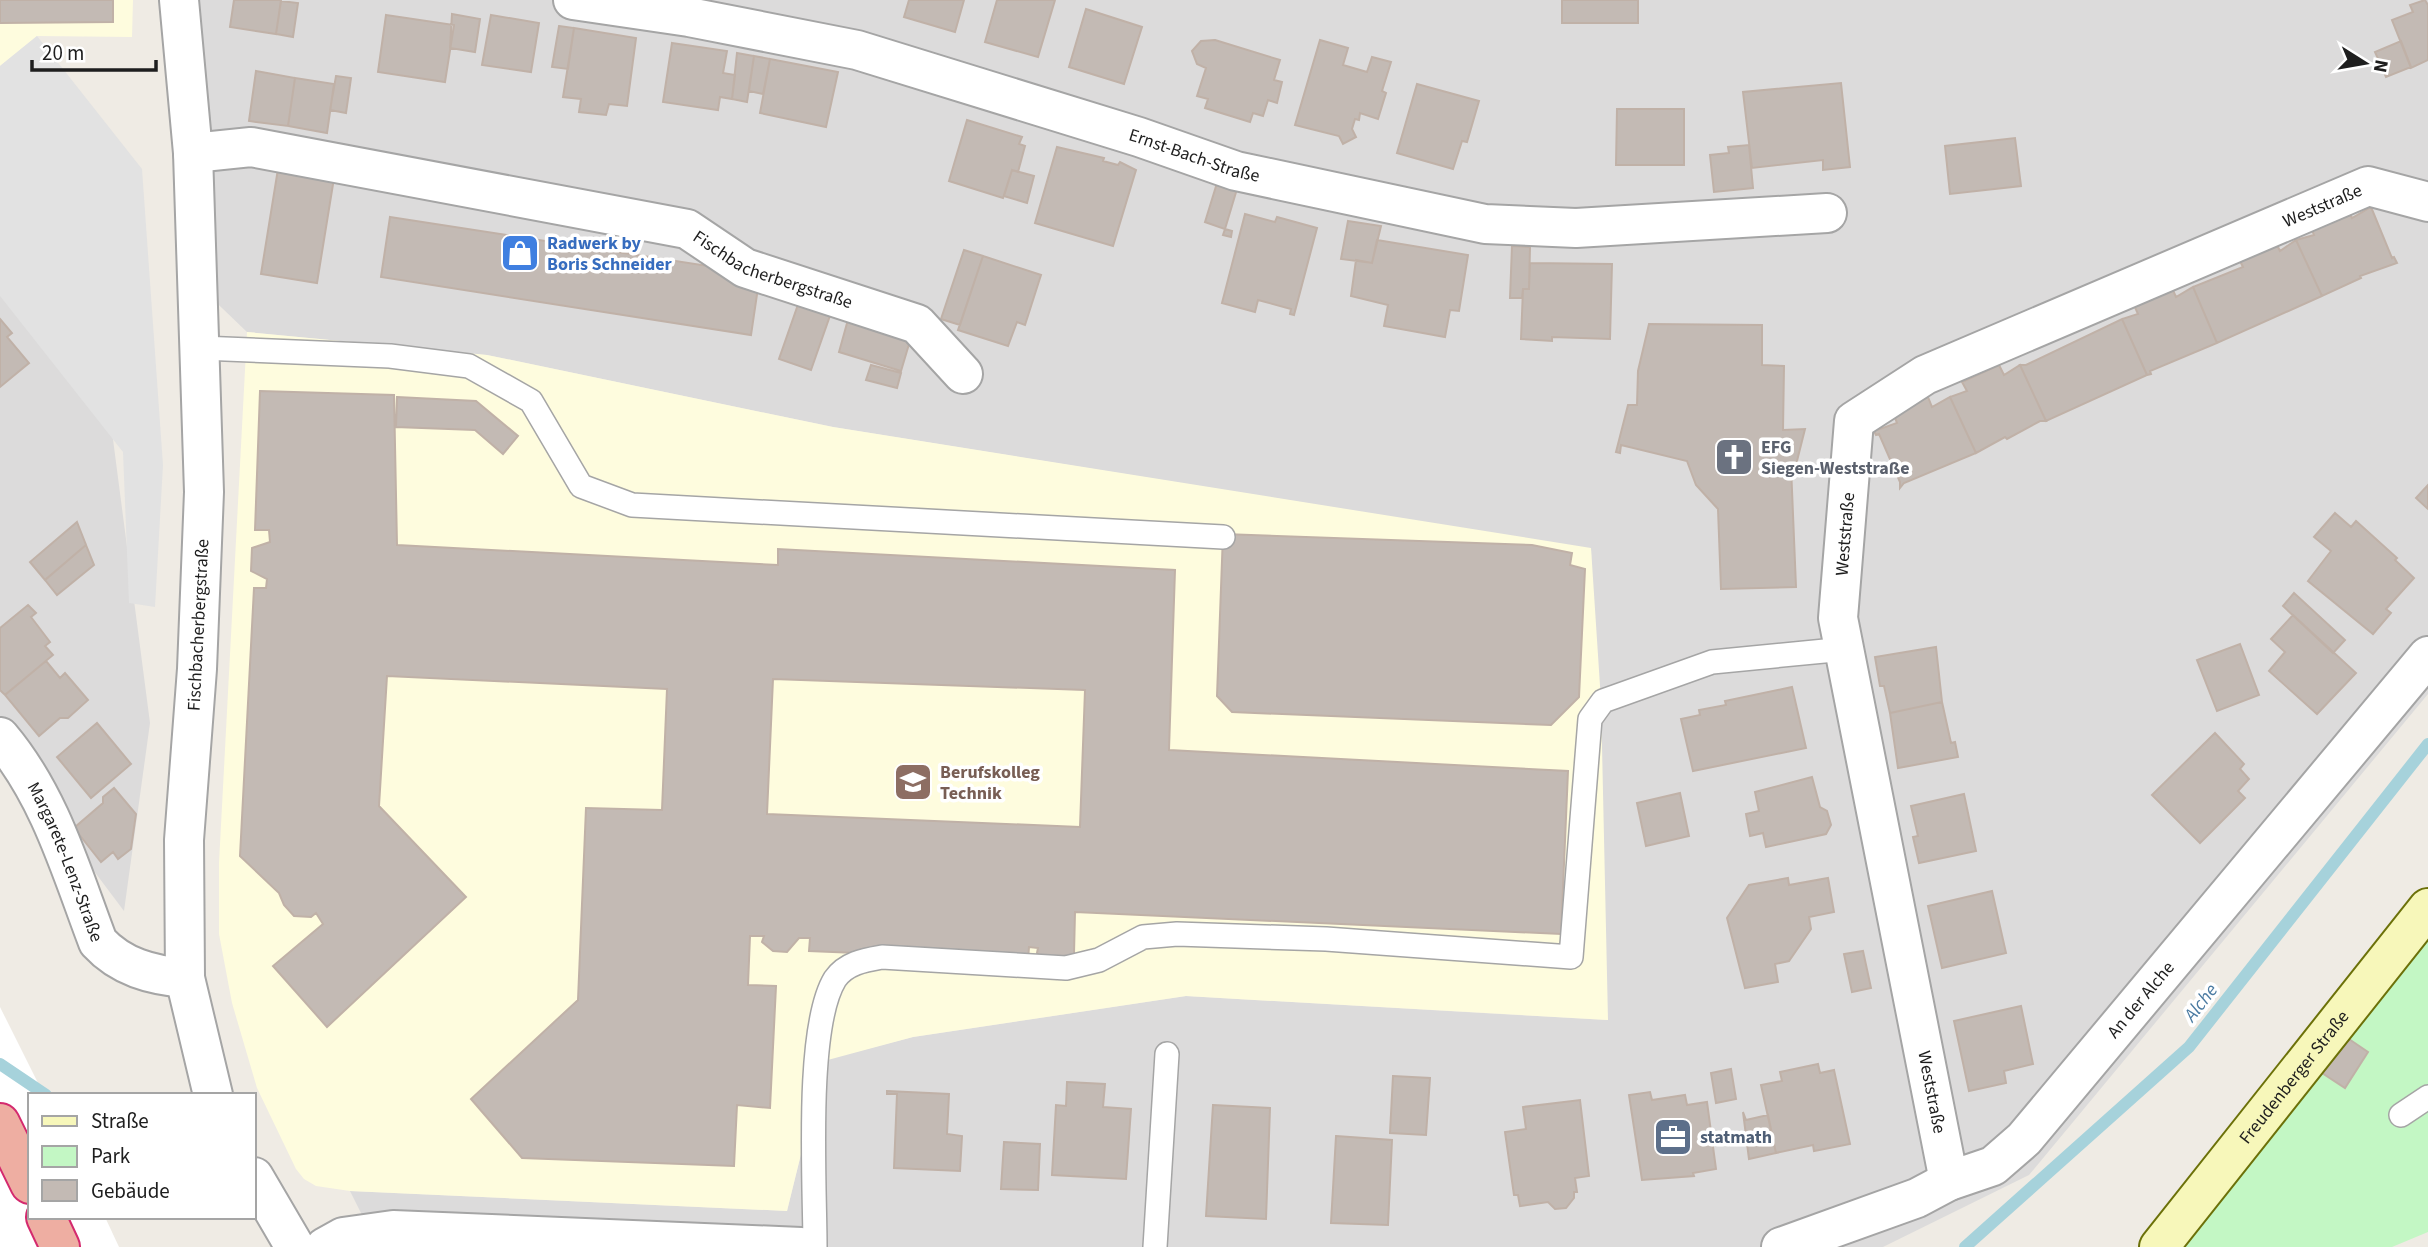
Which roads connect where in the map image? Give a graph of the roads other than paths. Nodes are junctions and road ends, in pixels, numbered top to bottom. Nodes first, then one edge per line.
1 (179, 0) edge
2 (573, 0) edge
3 (193, 153) junction
4 (2428, 202) edge
5 (1827, 213) dead end
6 (201, 348) junction
7 (963, 374) dead end
8 (1223, 537) dead end
9 (1844, 649) junction
10 (2428, 656) edge
11 (0, 737) edge
12 (2425, 919) edge
13 (185, 978) junction
14 (1167, 1054) dead end
15 (213, 1093) edge
16 (2428, 1097) edge
17 (2401, 1115) dead end
18 (0, 1123) edge
19 (28, 1180) edge
20 (256, 1180) edge
21 (1949, 1181) junction
22 (47, 1219) edge
23 (60, 1247) edge
24 (295, 1247) edge
25 (325, 1247) edge
26 (801, 1247) edge
27 (815, 1247) edge
28 (1155, 1247) edge
29 (1781, 1247) edge
30 (2159, 1247) edge

1 - 3 street, Fischbacherbergstraße
2 - 5 street, Ernst-Bach-Straße
3 - 6 street, Fischbacherbergstraße
3 - 7 street, Fischbacherbergstraße
4 - 9 street, Weststraße
6 - 8 lane
6 - 13 street, Fischbacherbergstraße
9 - 21 street, Weststraße
9 - 27 lane
10 - 21 street, An der Alche
11 - 13 street, Margarete-Lenz-Straße
12 - 30 main road, Freudenberger Straße
13 - 15 street, Fischbacherbergstraße
14 - 28 lane
16 - 17 lane
18 - 19 highway
20 - 24 street
21 - 29 street, An der Alche
22 - 23 highway
25 - 26 street

